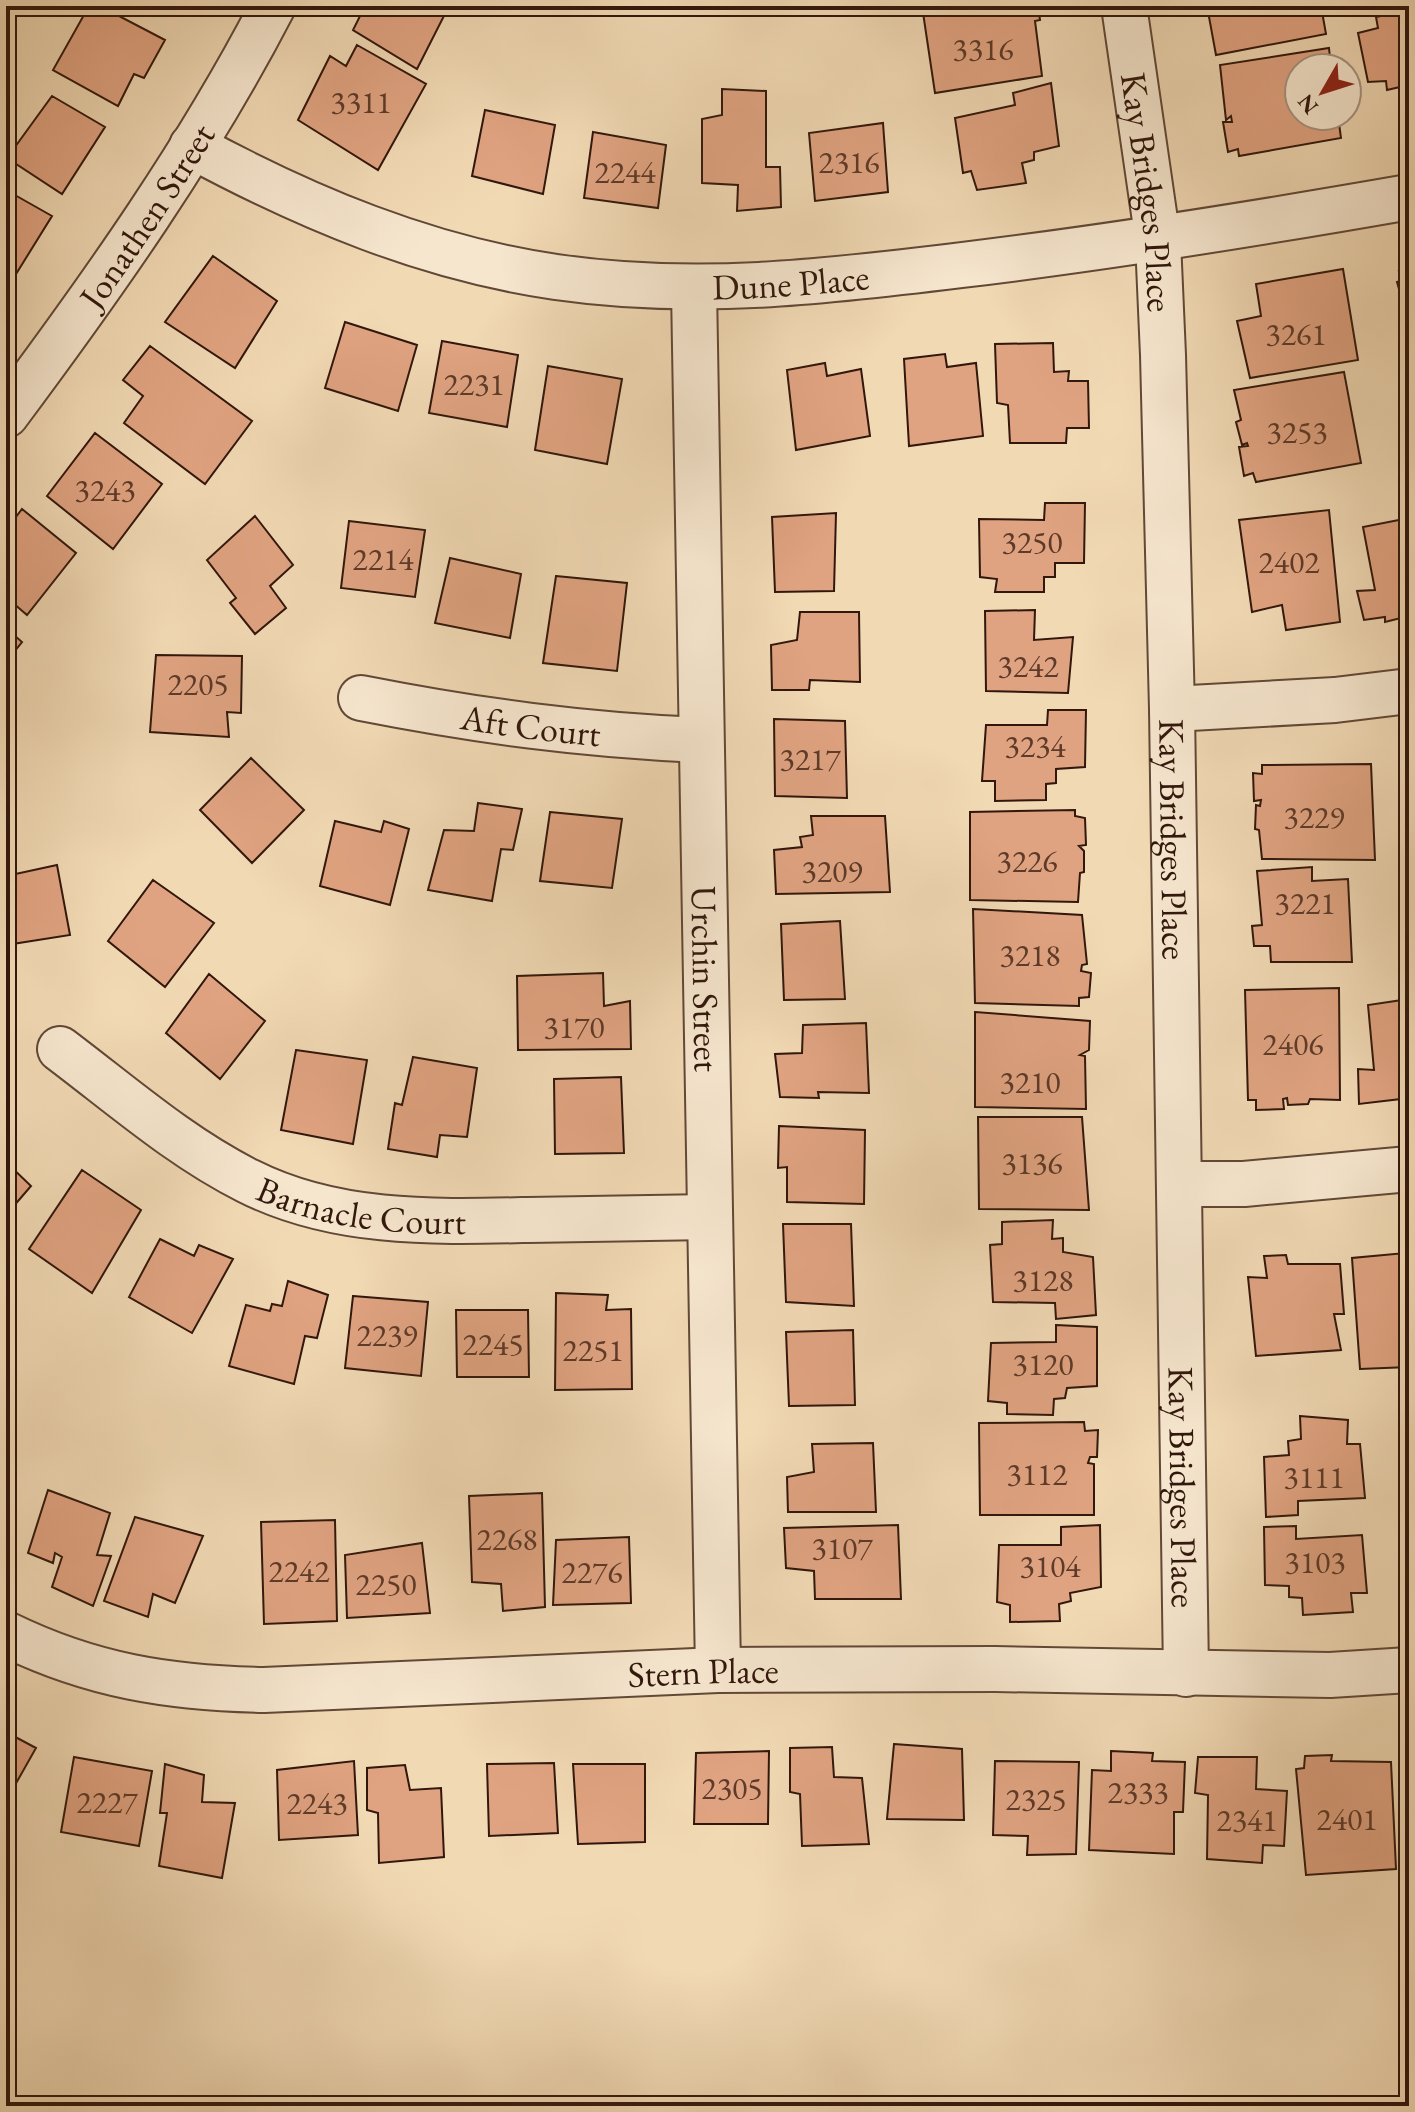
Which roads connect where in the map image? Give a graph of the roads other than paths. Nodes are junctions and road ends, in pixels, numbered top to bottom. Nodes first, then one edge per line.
1 (273, 6) edge
2 (1124, 6) edge
3 (192, 146) junction
4 (1409, 197) edge
5 (1158, 241) junction
6 (694, 289) junction
7 (6, 415) edge
8 (1409, 691) edge
9 (361, 698) dead end
10 (1172, 709) junction
11 (701, 740) junction
12 (60, 1049) dead end
13 (1409, 1169) edge
14 (1180, 1184) junction
15 (710, 1217) junction
16 (6, 1634) edge
17 (718, 1670) junction
18 (1409, 1670) edge
19 (1186, 1674) junction

1 - 3 street, Jonathen Street
2 - 5 street, Kay Bridges Place
3 - 6 street, Dune Place
3 - 7 street, Jonathen Street
4 - 5 street, Dune Place
5 - 6 street, Dune Place
5 - 10 street, Kay Bridges Place
6 - 11 street, Urchin Street
8 - 10 street
9 - 11 street, Aft Court
10 - 14 street, Kay Bridges Place
11 - 15 street, Urchin Street
12 - 15 street, Barnacle Court
13 - 14 street
14 - 19 street, Kay Bridges Place
15 - 17 street, Urchin Street
16 - 17 street, Stern Place
17 - 19 street, Stern Place
18 - 19 street, Stern Place

